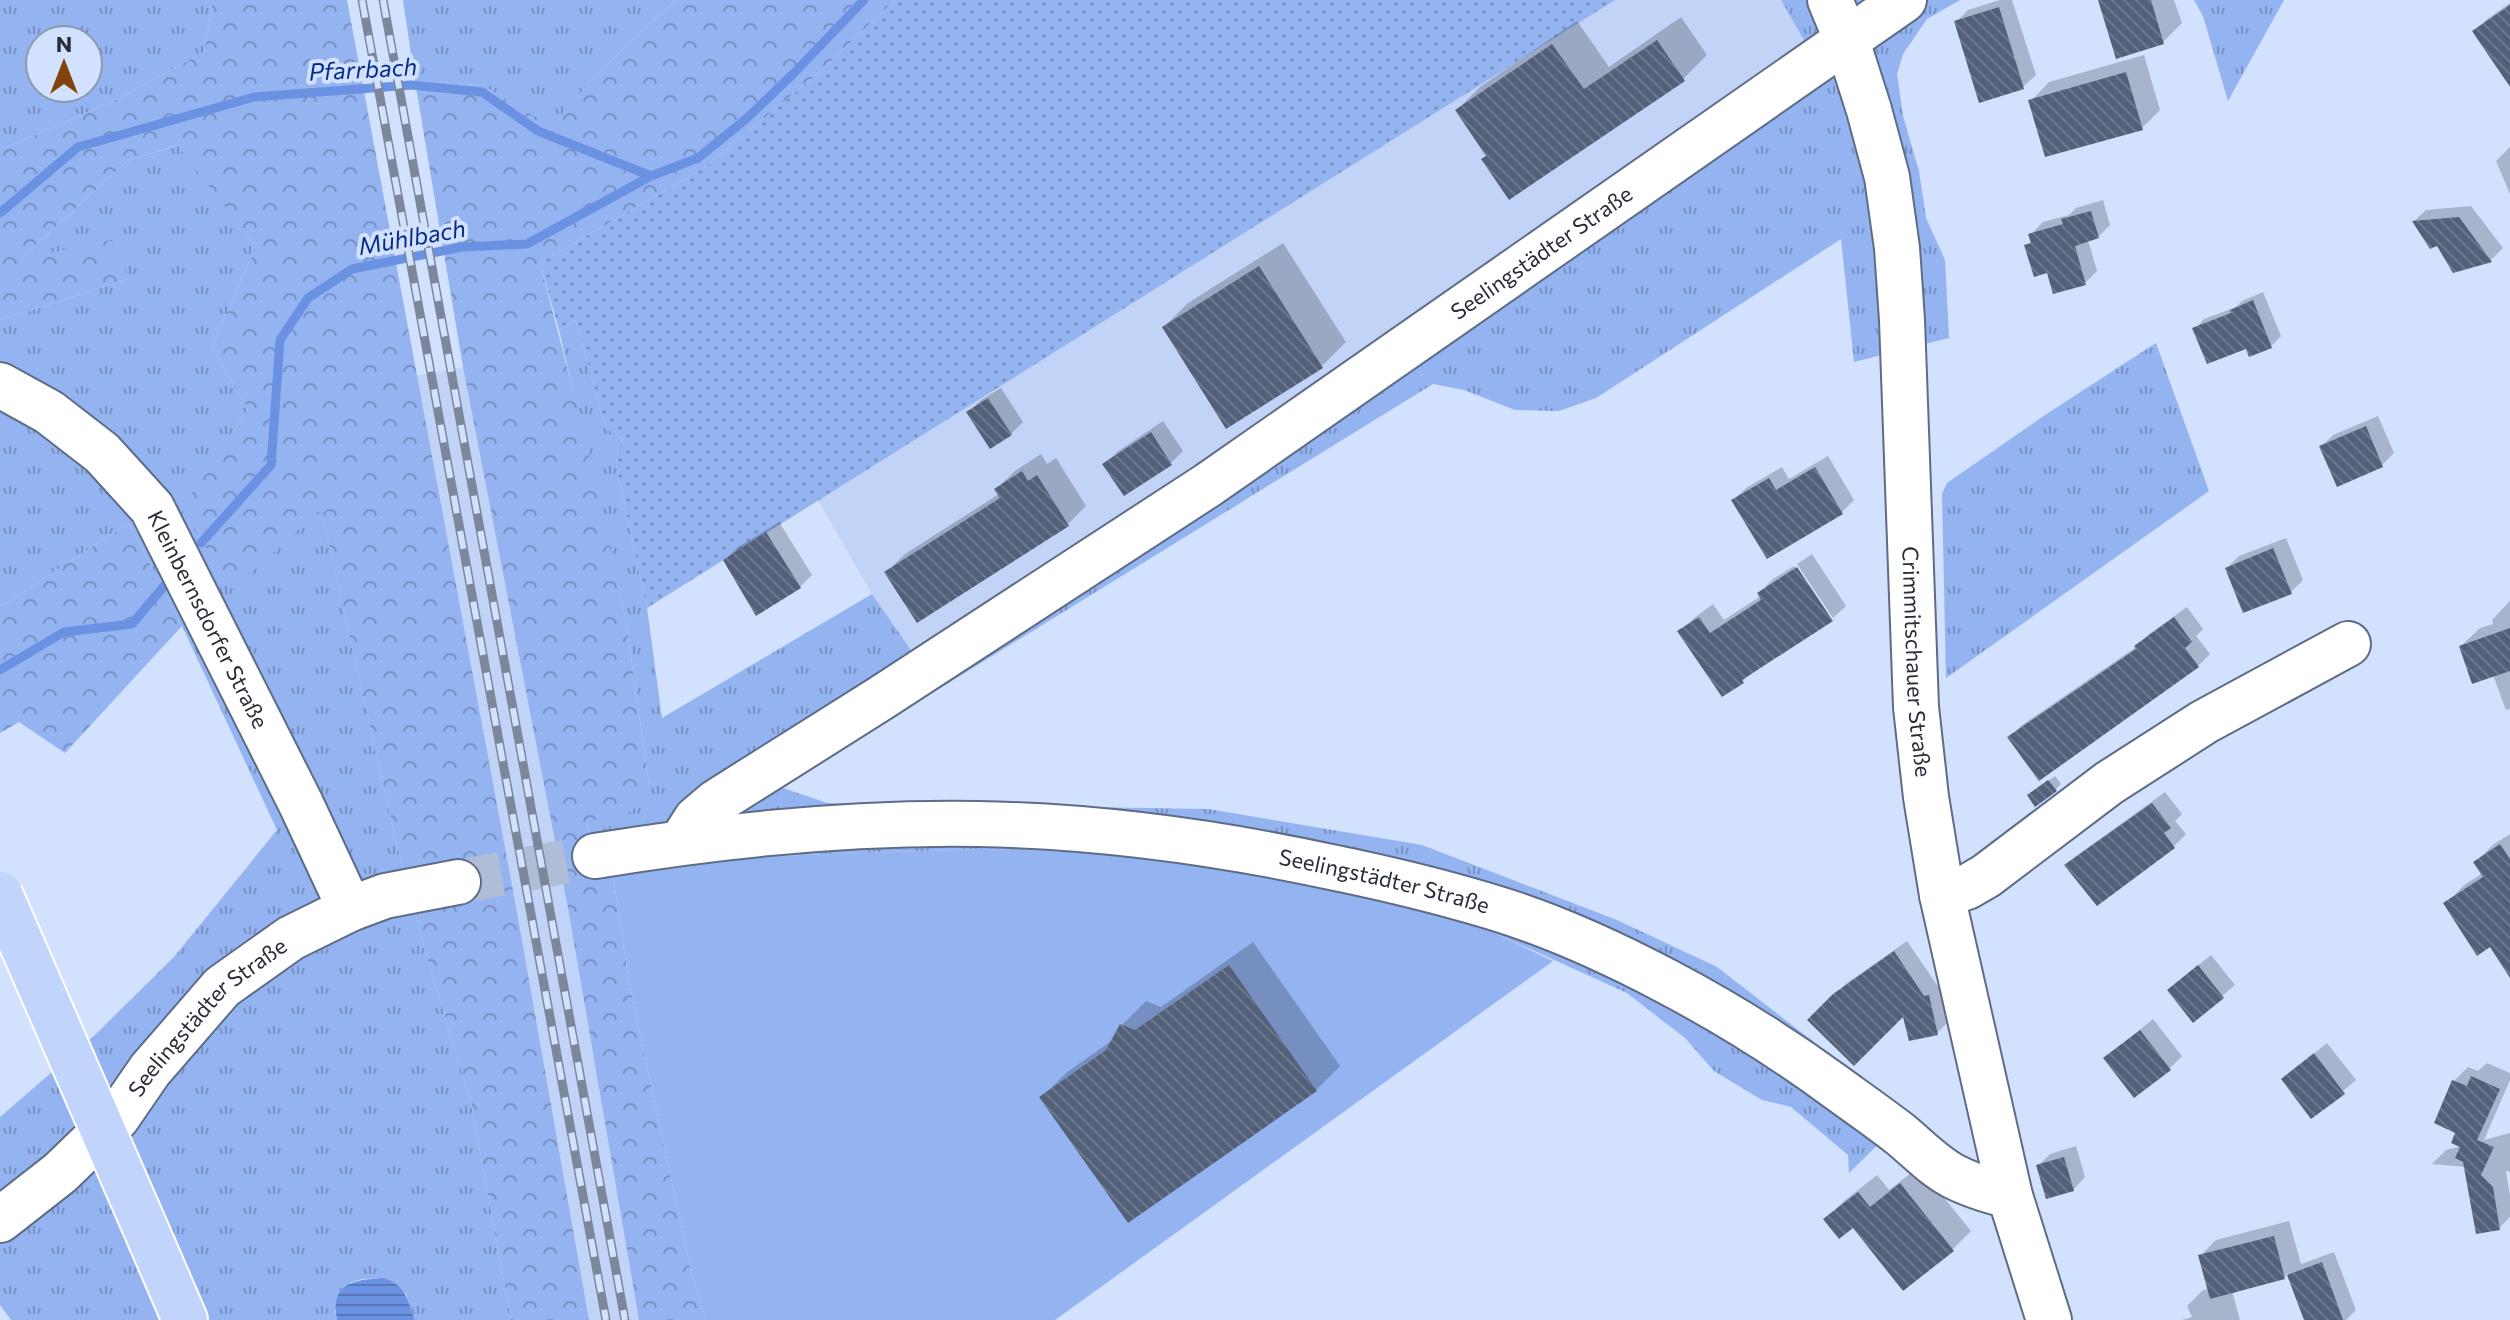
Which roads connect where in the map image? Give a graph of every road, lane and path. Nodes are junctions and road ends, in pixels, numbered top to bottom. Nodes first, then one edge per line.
1 (1830, 0) edge
2 (1904, 0) edge
3 (1847, 41) junction
4 (0, 385) edge
5 (2348, 644) dead end
6 (682, 841) junction
7 (595, 856) tunnel mouth
8 (458, 882) tunnel mouth
9 (0, 894) edge
10 (1942, 895) junction
11 (350, 909) junction
12 (2010, 1196) junction
13 (0, 1220) edge
14 (185, 1320) edge
15 (2049, 1320) edge

1 - 3 street, Crimmitschauer Straße
2 - 3 street, Seelingstädter Straße
3 - 6 street, Seelingstädter Straße
3 - 10 street, Crimmitschauer Straße
4 - 11 street, Kleinbernsdorfer Straße
5 - 10 street
6 - 7 street, Seelingstädter Straße
6 - 12 street, Seelingstädter Straße
8 - 11 street, Seelingstädter Straße
9 - 14 main road, bridge
10 - 12 street, Crimmitschauer Straße
11 - 13 street, Seelingstädter Straße
12 - 15 street, Crimmitschauer Straße

